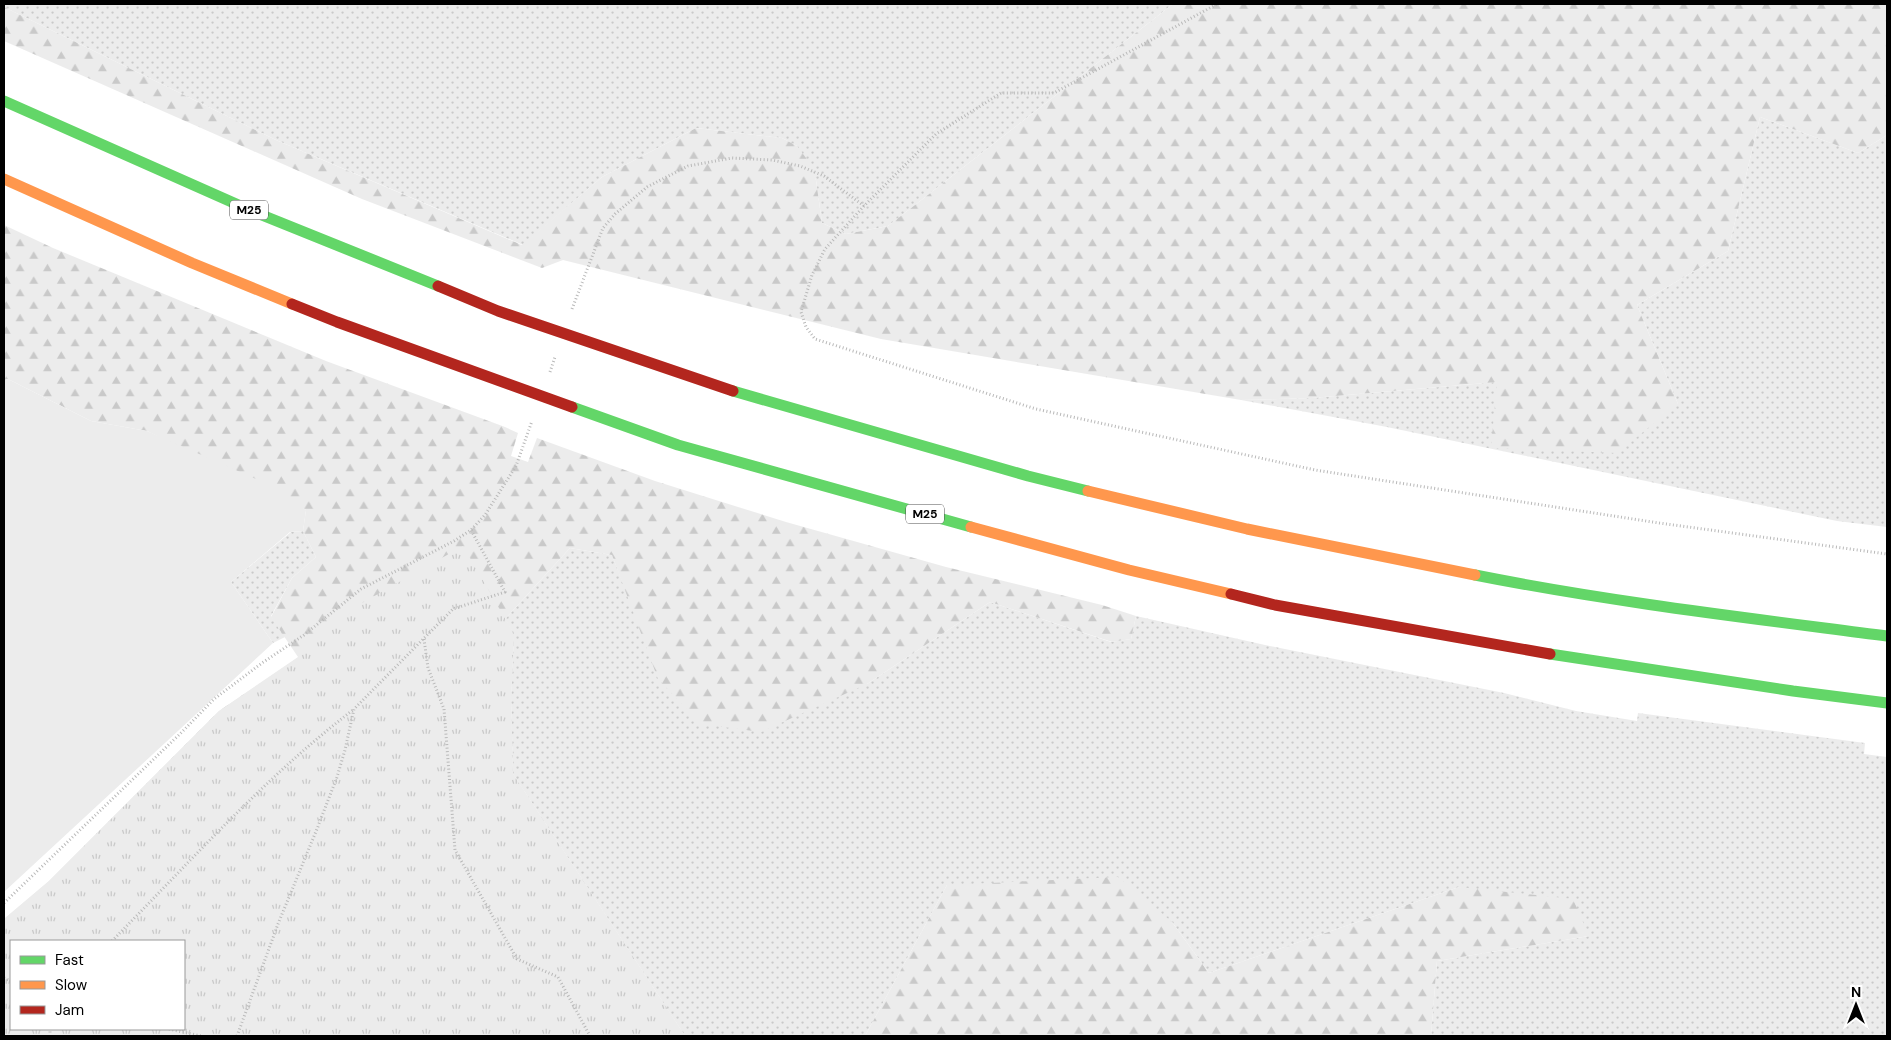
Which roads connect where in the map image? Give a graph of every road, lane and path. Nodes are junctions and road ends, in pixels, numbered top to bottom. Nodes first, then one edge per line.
1 (1216, 4) edge
2 (4, 100) edge
3 (4, 179) edge
4 (864, 206) junction
5 (572, 310) dead end
6 (556, 356) dead end
7 (549, 374) dead end
8 (533, 420) dead end
9 (471, 530) junction
10 (1887, 554) edge
11 (1887, 636) edge
12 (424, 638) junction
13 (1887, 703) edge
14 (354, 709) junction
15 (4, 903) edge
16 (113, 940) edge
17 (174, 1030) edge
18 (201, 1036) edge
19 (237, 1036) edge
20 (590, 1036) edge

1 - 4 path
2 - 11 highway, M25
3 - 13 highway, M25
4 - 5 path
4 - 10 path
6 - 7 path
8 - 9 path
9 - 12 path
9 - 15 path
12 - 14 path
12 - 20 path
14 - 16 path
14 - 19 path
17 - 18 path

